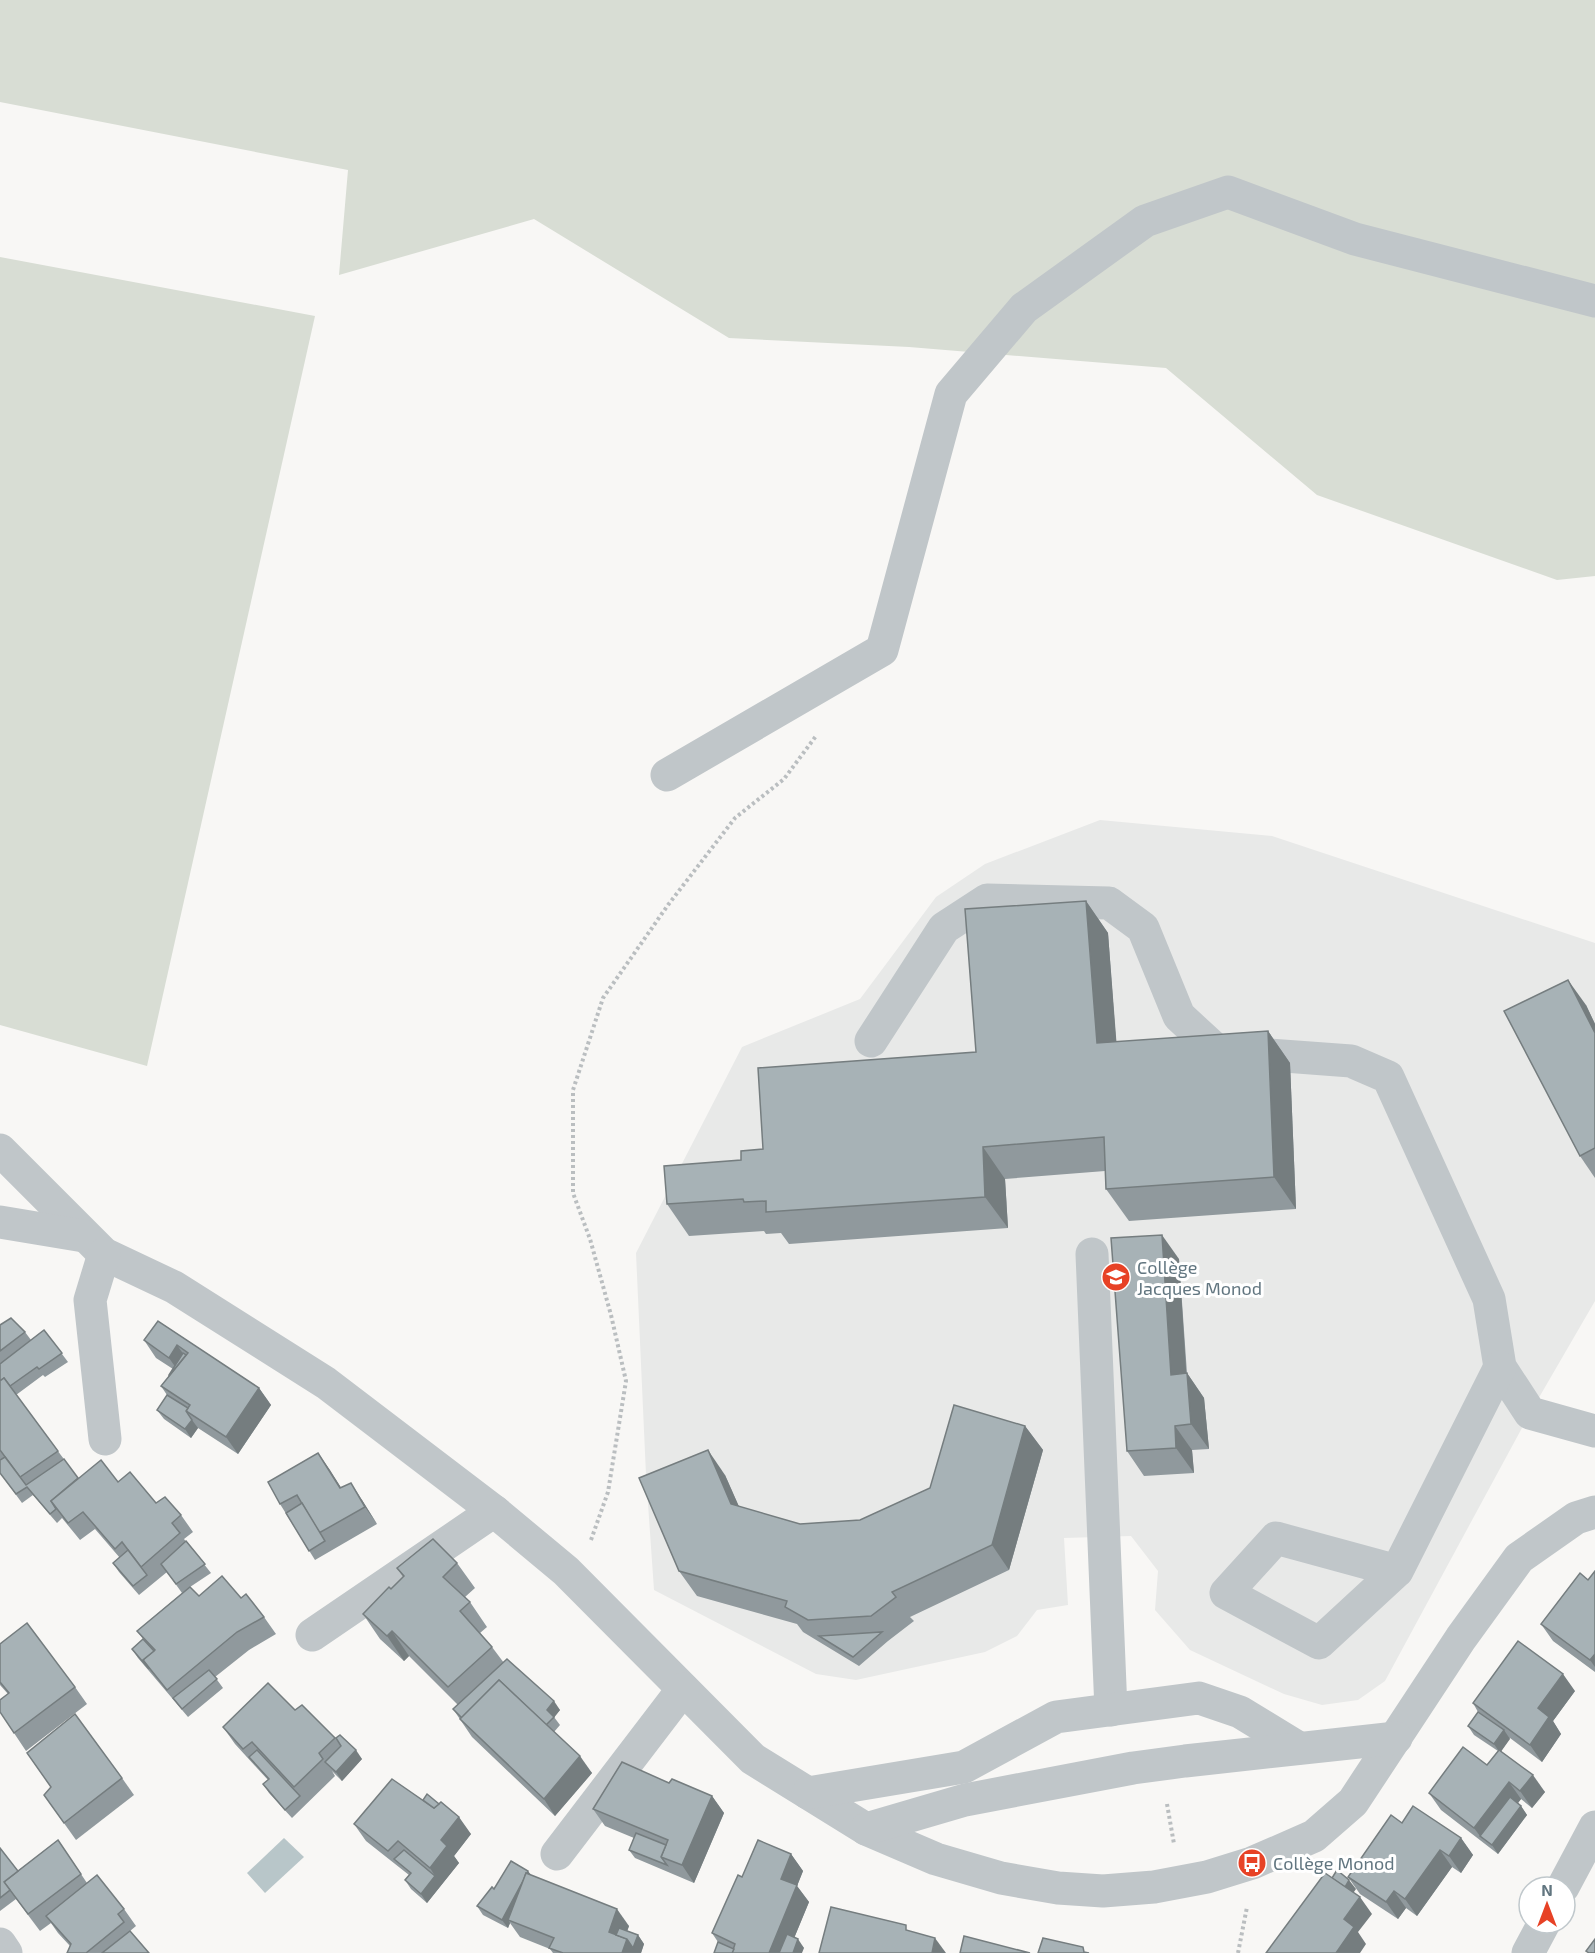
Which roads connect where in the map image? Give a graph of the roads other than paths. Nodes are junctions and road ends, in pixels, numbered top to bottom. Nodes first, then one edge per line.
1 (1595, 301) edge
2 (667, 775) dead end
3 (871, 1041) dead end
4 (0, 1150) edge
5 (0, 1222) edge
6 (94, 1245) junction
7 (1092, 1254) dead end
8 (1500, 1367) junction
9 (1595, 1431) edge
10 (105, 1439) dead end
11 (494, 1511) junction
12 (1595, 1512) edge
13 (1397, 1571) dead end
14 (312, 1635) dead end
15 (683, 1689) junction
16 (1111, 1710) junction
17 (1396, 1738) junction
18 (1299, 1748) junction
19 (808, 1792) junction
20 (1595, 1827) edge
21 (866, 1829) junction
22 (557, 1854) dead end
23 (1569, 1875) edge
24 (1538, 1935) edge
25 (0, 1944) edge
26 (6, 1953) edge
27 (1528, 1953) edge

1 - 2 street
3 - 8 street
4 - 6 street
5 - 6 street
6 - 10 street
6 - 11 street
7 - 16 street
8 - 9 street
8 - 13 street
11 - 14 street
11 - 15 street
12 - 17 street
15 - 19 street
15 - 22 street
16 - 18 street
16 - 19 street
17 - 18 street
17 - 21 street
18 - 21 street
19 - 21 street
20 - 23 street
24 - 27 street
25 - 26 street

